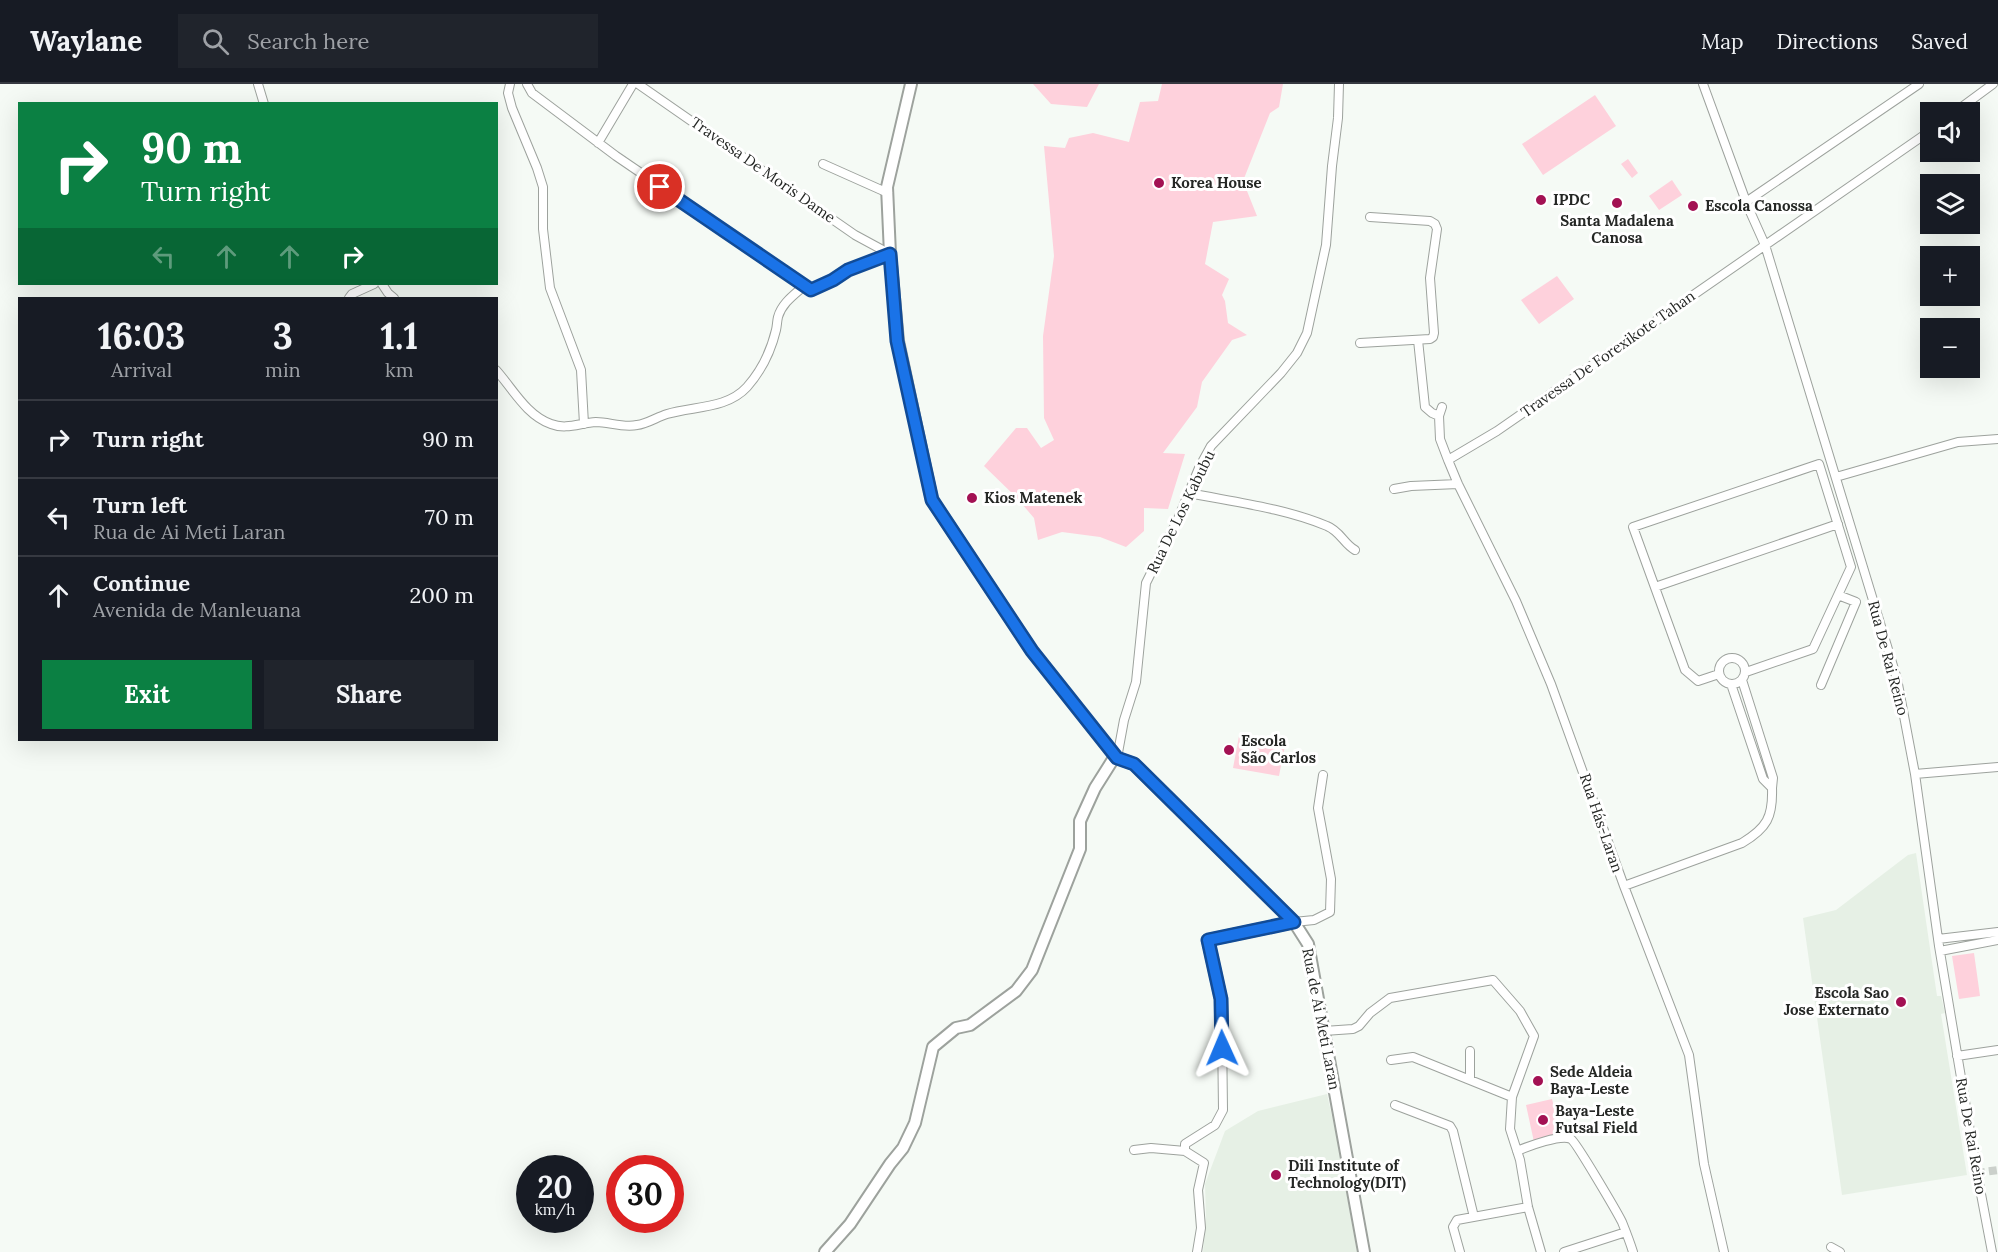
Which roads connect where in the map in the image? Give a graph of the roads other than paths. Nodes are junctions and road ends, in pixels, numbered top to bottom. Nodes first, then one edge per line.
1 (258, 84) edge
2 (510, 84) edge
3 (526, 84) edge
4 (633, 84) edge
5 (638, 84) edge
6 (911, 84) edge
7 (1339, 84) edge
8 (1703, 84) edge
9 (1919, 84) edge
10 (1993, 84) edge
11 (263, 102) edge
12 (1969, 102) edge
13 (1920, 138) edge
14 (598, 143) junction
15 (823, 164) dead end
16 (888, 193) junction
17 (1746, 202) junction
18 (1370, 217) dead end
19 (1765, 245) junction
20 (890, 254) junction
21 (372, 285) edge
22 (383, 285) edge
23 (804, 286) junction
24 (350, 297) edge
25 (393, 297) edge
26 (1418, 340) junction
27 (1360, 343) dead end
28 (498, 373) edge
29 (1442, 407) dead end
30 (1439, 416) junction
31 (584, 424) junction
32 (1998, 439) edge
33 (1448, 460) junction
34 (1836, 477) junction
35 (1458, 484) junction
36 (1394, 489) dead end
37 (1189, 493) junction
38 (1838, 524) junction
39 (1355, 550) dead end
40 (1655, 586) junction
41 (1838, 595) junction
42 (1746, 672) junction
43 (1719, 674) junction
44 (1742, 680) junction
45 (1731, 684) junction
46 (1821, 685) dead end
47 (1117, 758) junction
48 (1998, 767) edge
49 (1915, 774) junction
50 (1323, 775) dead end
51 (1772, 788) junction
52 (1624, 886) junction
53 (1294, 922) junction
54 (1998, 932) edge
55 (1938, 939) junction
56 (1998, 940) edge
57 (1940, 951) junction
58 (1222, 1030) joint
59 (1324, 1032) junction
60 (1998, 1050) edge
61 (1470, 1051) dead end
62 (1957, 1056) junction
63 (1391, 1060) dead end
64 (1470, 1079) junction
65 (1512, 1096) junction
66 (1395, 1105) dead end
67 (1134, 1150) dead end
68 (1185, 1151) junction
69 (1517, 1151) junction
70 (1528, 1206) junction
71 (1474, 1217) junction
72 (1626, 1232) junction
73 (1831, 1247) dead end
74 (825, 1252) edge
75 (1197, 1252) edge
76 (1364, 1252) edge
77 (1460, 1252) edge
78 (1541, 1252) edge
79 (1564, 1252) edge
80 (1633, 1252) edge
81 (1724, 1252) edge
82 (1840, 1252) edge
83 (1992, 1252) edge

1 - 11 street
2 - 31 street
3 - 14 street
4 - 14 street
5 - 20 street, Travessa De Moris Dame
6 - 16 street
7 - 37 street, Rua De Los Kabubu
8 - 17 street, Rua De Rai Reino
9 - 17 street
10 - 12 street
13 - 19 street, Travessa De Forexikote Tahan
14 - 23 street
15 - 16 street
16 - 20 street
17 - 19 street, Rua De Rai Reino
18 - 26 street
19 - 33 street, Travessa De Forexikote Tahan
19 - 34 street, Rua De Rai Reino
20 - 23 street
20 - 47 street
21 - 24 street
22 - 25 street
23 - 31 street
26 - 27 street
26 - 30 street
28 - 31 street
29 - 30 street, Rua Hás-Laran
30 - 33 street, Rua Hás-Laran
32 - 34 street
33 - 35 street, Rua Hás-Laran
34 - 49 street, Rua De Rai Reino
35 - 36 street
35 - 52 street, Rua Hás-Laran
37 - 39 street
37 - 47 street, Rua De Los Kabubu
38 - 40 street
38 - 40 street
38 - 41 street
40 - 43 street
41 - 42 street
41 - 46 street
42 - 43 street
42 - 44 street
43 - 45 street
44 - 45 street
44 - 51 street
45 - 51 street
47 - 53 street, Rua de Ai Meti Laran
47 - 74 street
48 - 49 street
49 - 55 street, Rua De Rai Reino
50 - 53 street
51 - 52 street
52 - 81 street, Rua Hás-Laran
53 - 58 street
53 - 59 street, Rua de Ai Meti Laran
54 - 55 street
55 - 57 street, Rua De Rai Reino
56 - 57 street
57 - 62 street, Rua De Rai Reino
58 - 68 street
59 - 65 street
59 - 76 street, Rua de Ai Meti Laran
60 - 62 street
61 - 64 street
62 - 83 street, Rua De Rai Reino
63 - 64 street
64 - 65 street
65 - 69 street
66 - 71 street
67 - 68 street
68 - 75 street
69 - 70 street
69 - 72 street
70 - 71 street
70 - 78 street
71 - 77 street
72 - 79 street
72 - 80 street
73 - 82 street

